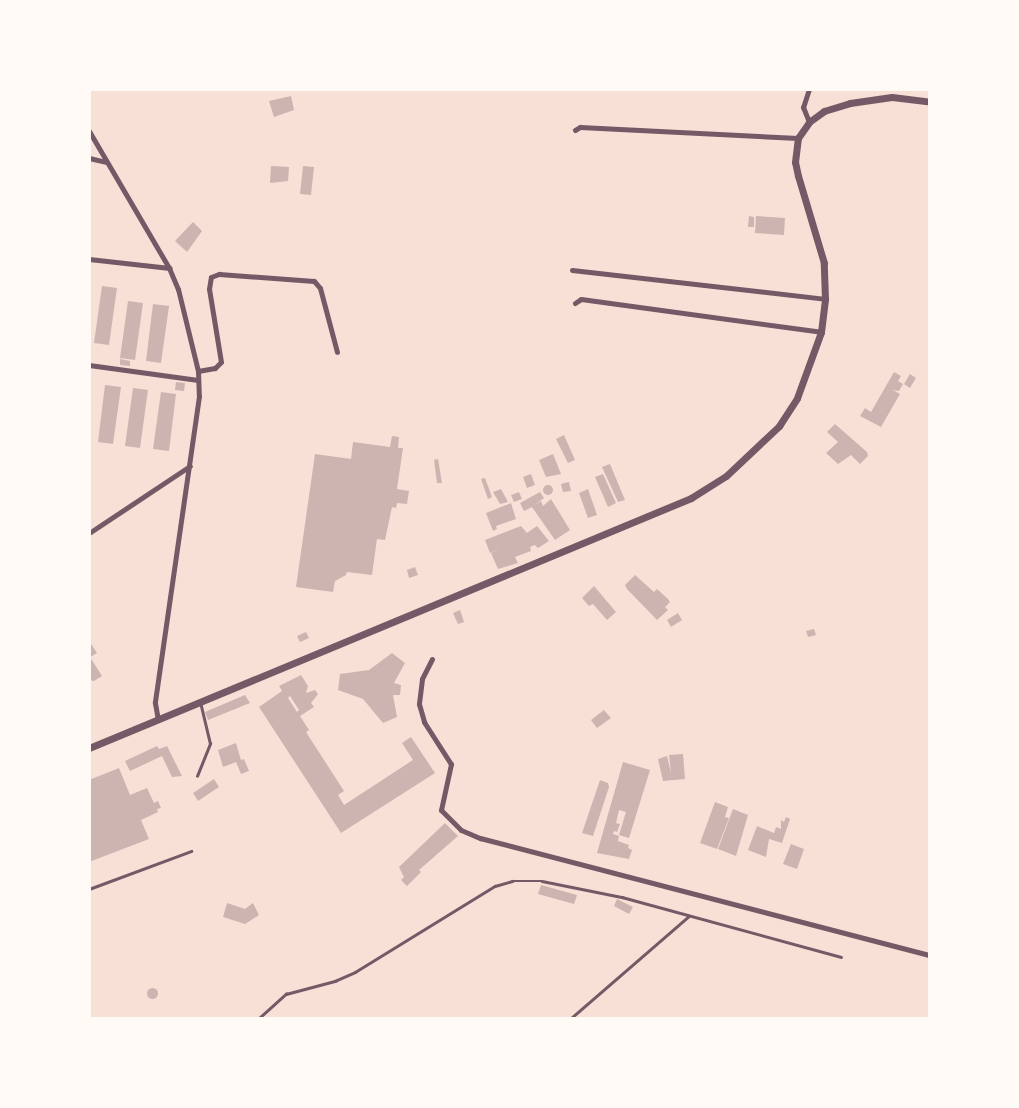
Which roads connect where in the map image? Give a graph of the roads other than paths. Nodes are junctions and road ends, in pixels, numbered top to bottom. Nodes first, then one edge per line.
1 (808, 89) edge
2 (930, 102) edge
3 (809, 122) junction
4 (575, 130) dead end
5 (89, 131) edge
6 (798, 138) junction
7 (89, 158) edge
8 (106, 162) junction
9 (89, 260) edge
10 (169, 268) junction
11 (572, 270) dead end
12 (825, 299) junction
13 (575, 303) dead end
14 (821, 332) junction
15 (337, 352) dead end
16 (89, 365) edge
17 (198, 371) junction
18 (198, 380) junction
19 (190, 466) junction
20 (89, 533) edge
21 (432, 659) dead end
22 (200, 702) junction
23 (158, 720) junction
24 (89, 748) edge
25 (197, 776) dead end
26 (191, 851) dead end
27 (89, 888) edge
28 (689, 916) junction
29 (930, 954) edge
30 (841, 957) dead end
31 (258, 1019) edge
32 (570, 1019) edge

1 - 3 street
2 - 3 street
3 - 6 street
4 - 6 street
5 - 8 street
6 - 12 street
7 - 8 street
8 - 10 street
9 - 10 street
10 - 17 street
11 - 12 street
12 - 14 street
13 - 14 street
14 - 22 street
15 - 17 street
16 - 18 street
17 - 18 street
18 - 19 street
19 - 20 street
19 - 23 street
21 - 29 street
22 - 23 street
22 - 25 lane
23 - 24 street
26 - 27 lane
28 - 30 lane
28 - 31 lane
28 - 32 lane

